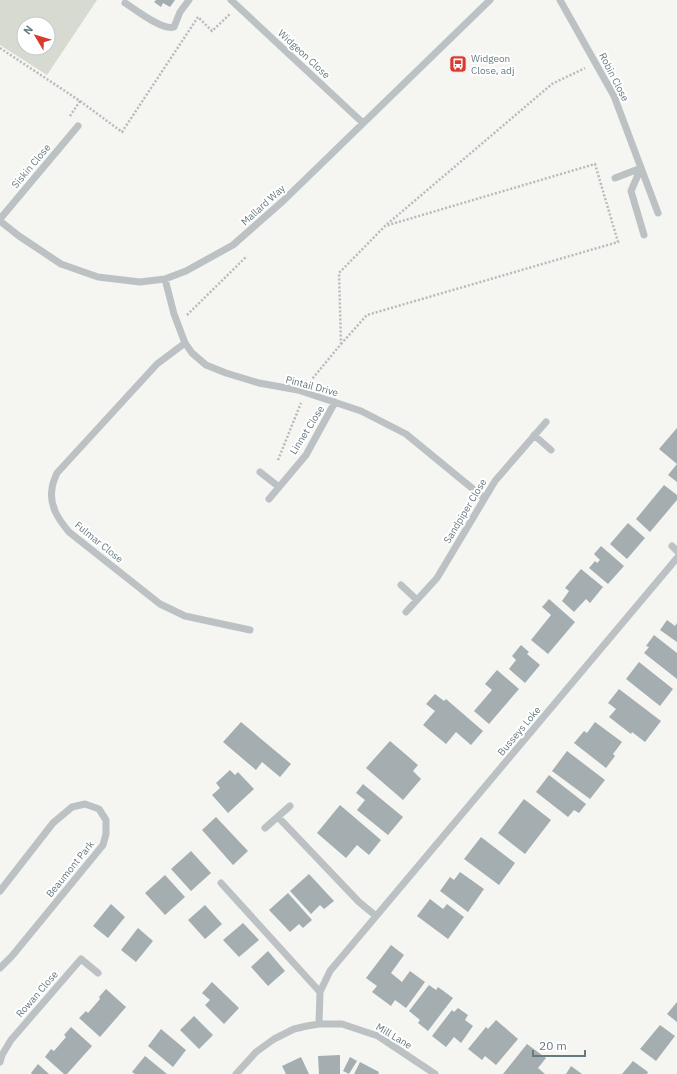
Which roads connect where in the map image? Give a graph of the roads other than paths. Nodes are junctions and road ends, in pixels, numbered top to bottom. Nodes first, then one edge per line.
1 (189, 0) edge
2 (232, 0) edge
3 (478, 0) edge
4 (490, 0) edge
5 (560, 0) edge
6 (125, 3) dead end
7 (483, 6) junction
8 (363, 123) junction
9 (78, 126) dead end
10 (641, 168) junction
11 (615, 178) dead end
12 (658, 213) dead end
13 (0, 220) edge
14 (644, 235) dead end
15 (165, 279) junction
16 (185, 343) junction
17 (335, 402) junction
18 (546, 422) dead end
19 (534, 436) junction
20 (551, 450) dead end
21 (260, 472) dead end
22 (279, 487) junction
23 (484, 498) junction
24 (269, 499) dead end
25 (677, 558) edge
26 (401, 585) dead end
27 (417, 600) junction
28 (406, 612) dead end
29 (250, 630) dead end
30 (290, 806) dead end
31 (278, 817) junction
32 (265, 828) dead end
33 (221, 884) dead end
34 (0, 891) edge
35 (376, 916) junction
36 (0, 968) edge
37 (98, 973) dead end
38 (320, 992) junction
39 (319, 1024) junction
40 (0, 1062) edge
41 (236, 1074) edge
42 (435, 1074) edge

1 - 6 street
2 - 8 street, Widgeon Close
3 - 7 street
4 - 7 street, Mallard Way
5 - 10 street, Robin Close
7 - 8 street, Mallard Way
8 - 15 street, Mallard Way
9 - 13 street, Siskin Close
10 - 11 street
10 - 12 street, Robin Close
10 - 14 street
13 - 15 street, Mallard Way
15 - 16 street, Pintail Drive
16 - 17 street, Pintail Drive
16 - 29 street, Fulmar Close
17 - 22 street, Linnet Close
17 - 23 street, Pintail Drive
18 - 19 street, Sandpiper Close
19 - 20 street
19 - 23 street, Sandpiper Close
21 - 22 street
22 - 24 street, Linnet Close
23 - 27 street, Sandpiper Close
25 - 35 street, Busseys Loke
26 - 27 street
27 - 28 street, Sandpiper Close
30 - 31 street
31 - 32 street
31 - 35 street
33 - 38 street
34 - 36 street, Beaumont Park
35 - 38 street, Busseys Loke
37 - 40 street, Rowan Close
38 - 39 street, Busseys Loke
39 - 41 street, Mill Lane
39 - 42 street, Mill Lane

